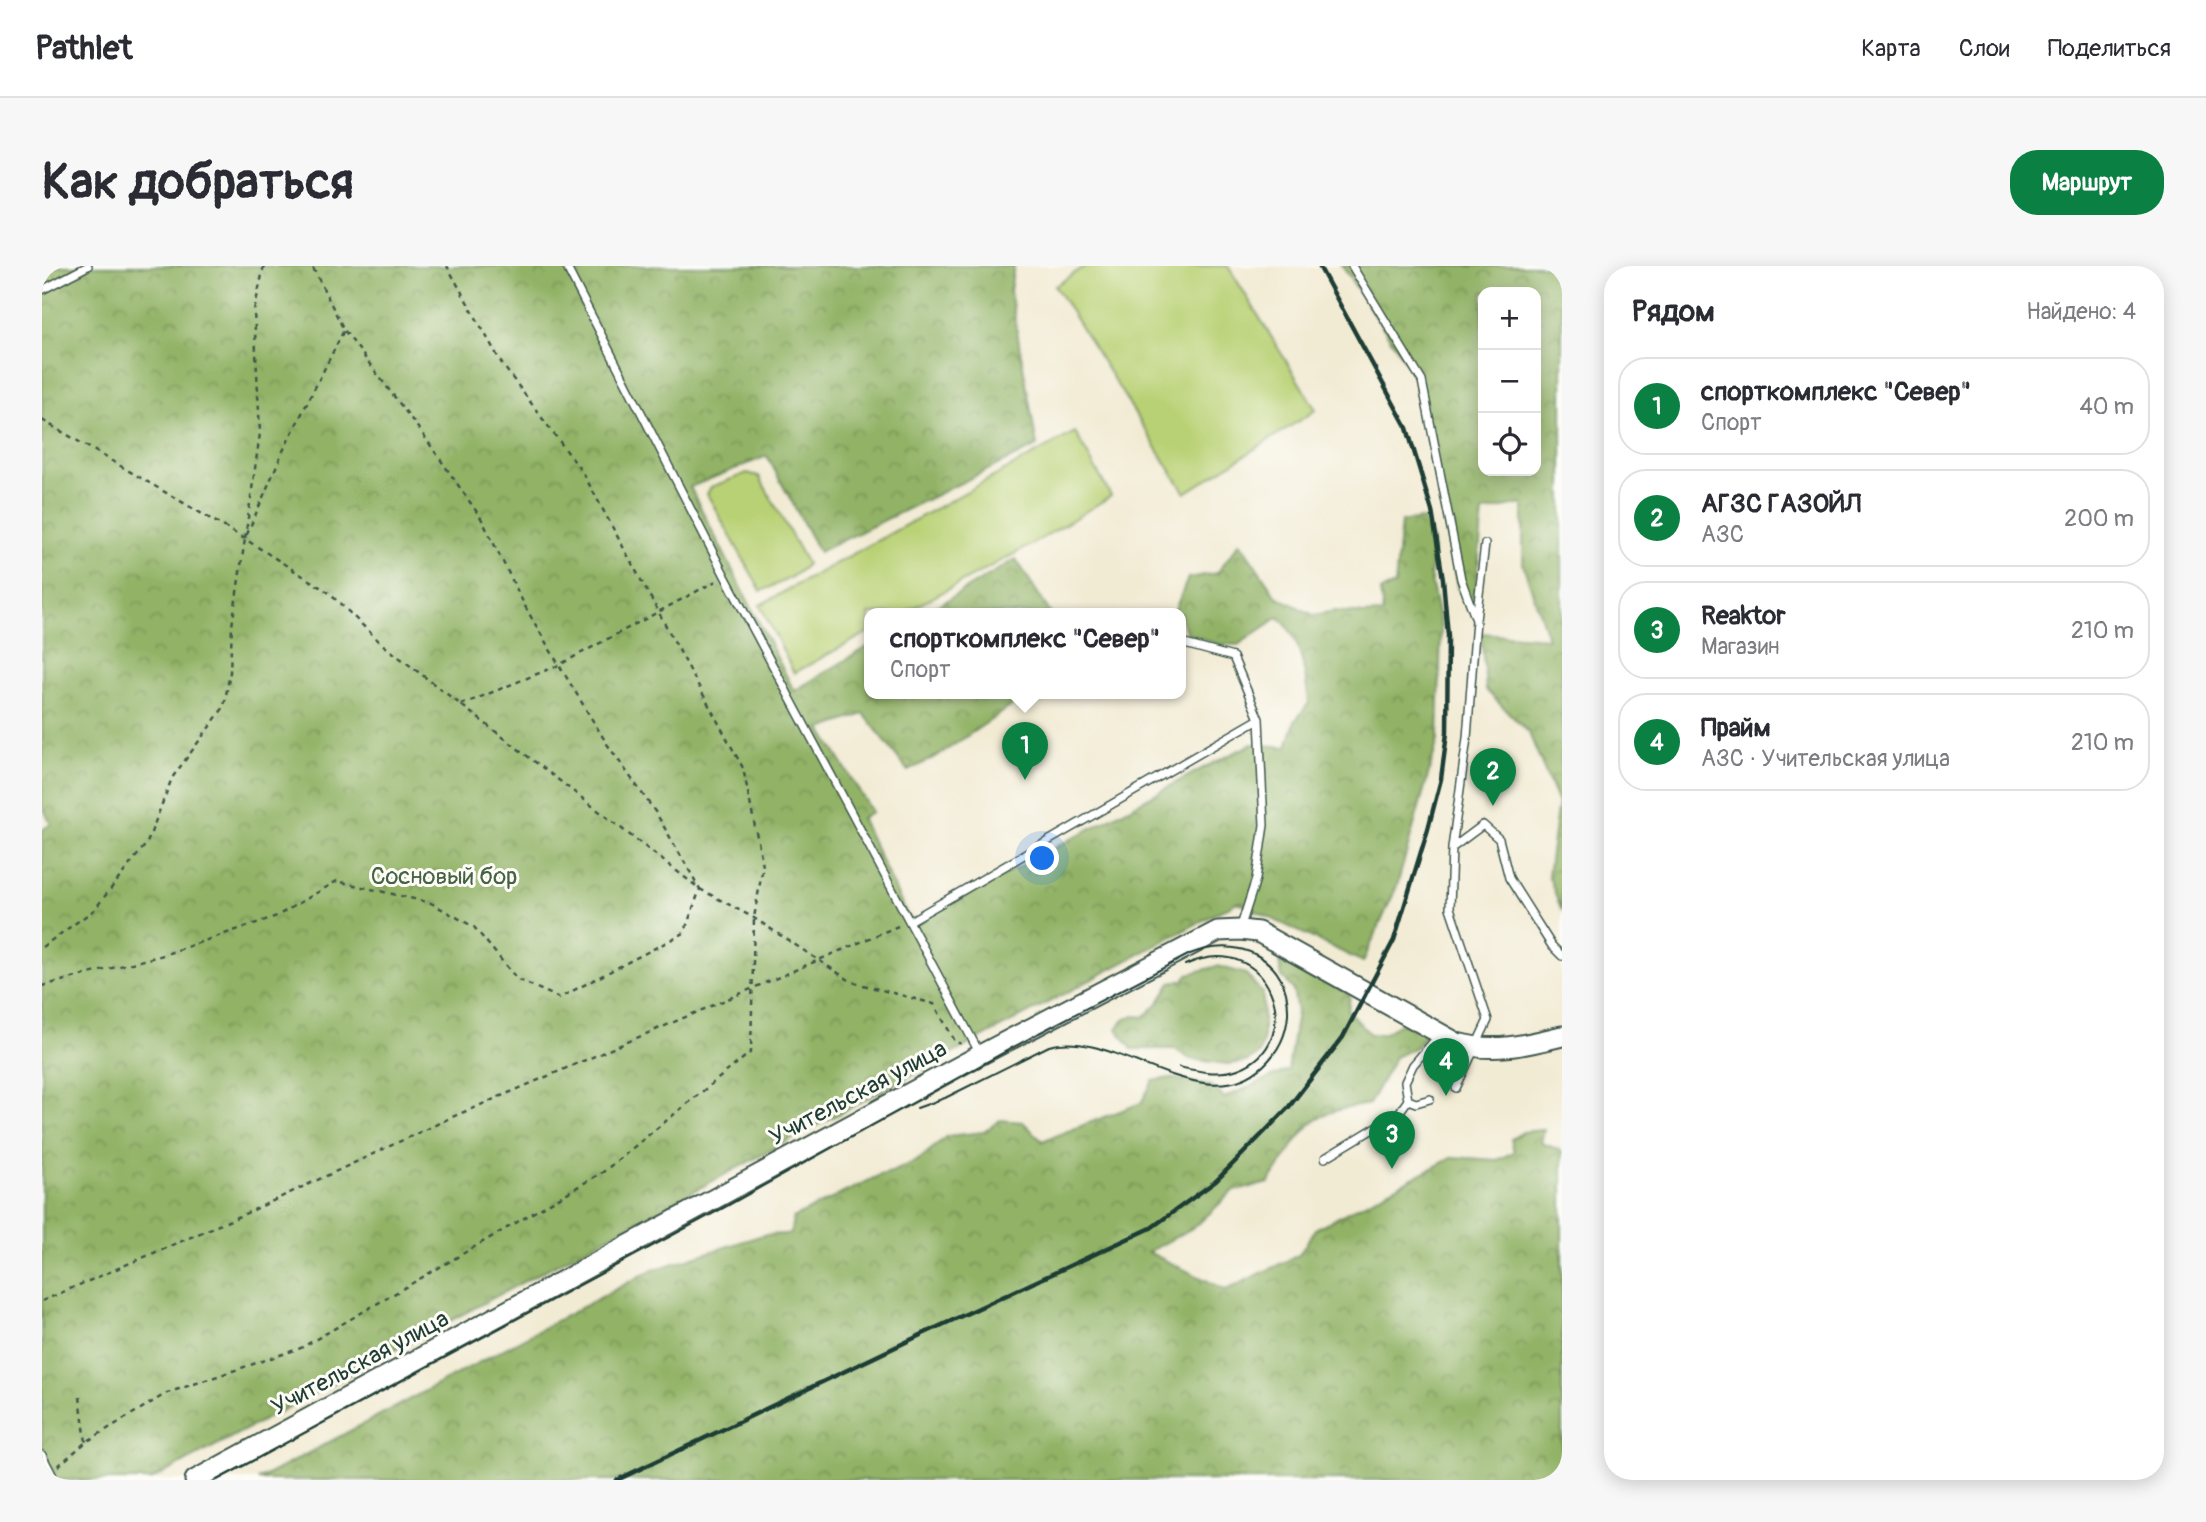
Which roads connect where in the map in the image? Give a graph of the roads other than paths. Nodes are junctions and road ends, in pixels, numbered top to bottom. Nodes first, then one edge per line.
1 (88, 266) edge
2 (566, 266) edge
3 (1352, 266) edge
4 (42, 290) edge
5 (1485, 544) dead end
6 (1476, 620) junction
7 (1186, 644) edge
8 (1259, 719) junction
9 (1452, 848) junction
10 (910, 921) junction
11 (1240, 930) junction
12 (1562, 956) edge
13 (1439, 1035) junction
14 (1562, 1037) edge
15 (1476, 1048) junction
16 (977, 1050) junction
17 (1456, 1088) dead end
18 (1430, 1099) dead end
19 (1408, 1100) junction
20 (1325, 1158) dead end
21 (42, 1455) edge
22 (53, 1476) edge
23 (195, 1480) edge

1 - 4 lane
2 - 10 lane
3 - 6 lane
5 - 6 lane
6 - 9 lane
7 - 8 lane
8 - 10 lane
8 - 11 lane
9 - 12 lane
9 - 15 lane
10 - 16 lane
11 - 13 main road, Учительская улица
11 - 16 main road, Учительская улица
13 - 15 main road, Учительская улица
13 - 19 lane
14 - 15 main road, Учительская улица
15 - 17 lane
16 - 23 main road, Учительская улица
18 - 19 lane
19 - 20 lane
21 - 22 lane

